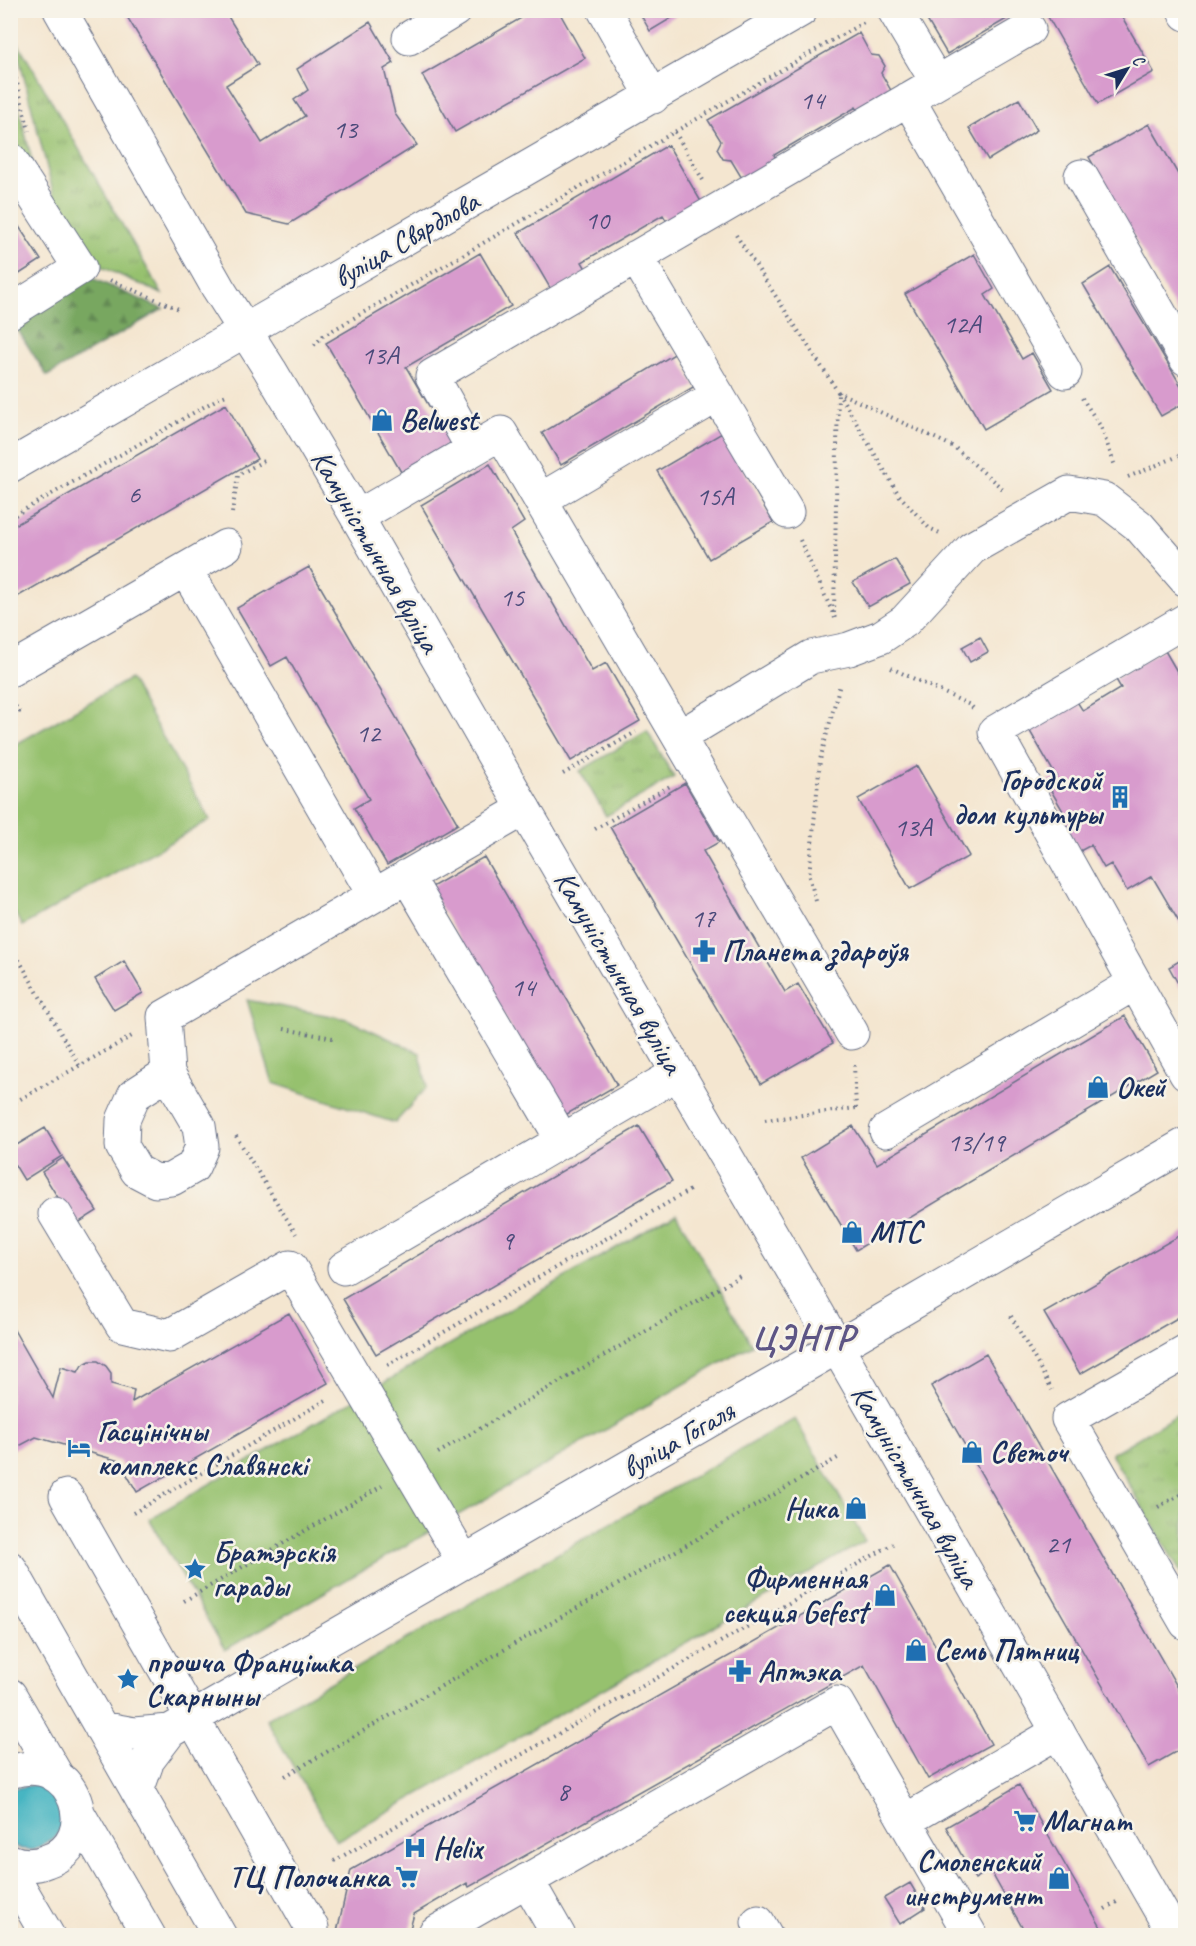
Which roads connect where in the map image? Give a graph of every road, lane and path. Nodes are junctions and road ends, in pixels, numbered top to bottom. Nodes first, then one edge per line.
1 (60, 10) edge
2 (455, 10) edge
3 (604, 10) edge
4 (801, 10) edge
5 (884, 13) edge
6 (1029, 29) dead end
7 (409, 38) dead end
8 (937, 82) junction
9 (653, 97) junction
10 (908, 99) junction
11 (675, 132) junction
12 (10, 159) edge
13 (1081, 176) dead end
14 (719, 208) junction
15 (636, 257) junction
16 (80, 268) junction
17 (181, 310) dead end
18 (10, 312) edge
19 (245, 332) junction
20 (314, 345) dead end
21 (1185, 359) edge
22 (1065, 372) joint
23 (838, 392) junction
24 (229, 394) dead end
25 (718, 395) junction
26 (473, 449) junction
27 (267, 459) dead end
28 (10, 466) edge
29 (1116, 470) dead end
30 (540, 500) junction
31 (1041, 507) junction
32 (787, 512) joint
33 (10, 518) edge
34 (357, 518) junction
35 (226, 546) joint
36 (972, 548) junction
37 (186, 570) junction
38 (1185, 580) edge
39 (834, 617) junction
40 (1185, 620) edge
41 (849, 649) junction
42 (10, 670) edge
43 (10, 698) edge
44 (10, 721) edge
45 (672, 726) junction
46 (996, 732) junction
47 (698, 769) junction
48 (563, 774) dead end
49 (524, 809) junction
50 (595, 829) dead end
51 (407, 876) junction
52 (374, 896) junction
53 (818, 909) dead end
54 (10, 944) edge
55 (1135, 983) junction
56 (164, 1017) junction
57 (284, 1029) dead end
58 (852, 1033) joint
59 (333, 1038) dead end
60 (80, 1066) junction
61 (168, 1073) dead end
62 (678, 1073) junction
63 (1185, 1074) edge
64 (10, 1105) edge
65 (856, 1108) junction
66 (765, 1120) dead end
67 (897, 1124) joint
68 (231, 1128) dead end
69 (562, 1141) junction
70 (1185, 1144) edge
71 (690, 1190) dead end
72 (55, 1214) dead end
73 (298, 1238) dead end
74 (344, 1268) dead end
75 (740, 1276) dead end
76 (1011, 1316) dead end
77 (837, 1347) junction
78 (1185, 1352) edge
79 (358, 1382) junction
80 (1068, 1419) junction
81 (1185, 1437) edge
82 (841, 1456) dead end
83 (410, 1469) junction
84 (1185, 1484) edge
85 (66, 1496) dead end
86 (133, 1512) dead end
87 (893, 1544) dead end
88 (464, 1562) junction
89 (10, 1568) edge
90 (184, 1601) dead end
91 (1185, 1623) edge
92 (10, 1695) edge
93 (181, 1725) junction
94 (101, 1728) junction
95 (1058, 1732) junction
96 (10, 1772) edge
97 (57, 1776) junction
98 (285, 1776) dead end
99 (137, 1791) junction
100 (78, 1813) junction
101 (905, 1821) junction
102 (10, 1861) edge
103 (334, 1861) dead end
104 (10, 1871) edge
105 (527, 1880) junction
106 (312, 1928) dead end
107 (48, 1935) edge
108 (149, 1935) edge
109 (220, 1935) edge
110 (434, 1935) edge
111 (559, 1935) edge
112 (971, 1935) edge
113 (1175, 1935) edge

1 - 19 street, Камуністычная вуліца
2 - 7 street
3 - 9 street
4 - 9 street, вуліца Свярдлова
5 - 8 street
5 - 11 path
6 - 8 street
8 - 10 street
9 - 19 street, вуліца Свярдлова
10 - 14 street
10 - 22 street
11 - 14 path
11 - 20 path
12 - 16 street
13 - 21 street
14 - 15 street
14 - 23 path
15 - 25 street
15 - 26 street
16 - 17 path
16 - 18 street
19 - 28 street, вуліца Свярдлова
19 - 34 street, Камуністычная вуліца
22 - 29 path
23 - 31 path
23 - 36 path
23 - 39 path
24 - 33 path
25 - 30 street
25 - 32 street
26 - 30 street
26 - 34 street
27 - 35 path
30 - 45 street
31 - 36 street
31 - 38 street
32 - 39 path
34 - 49 street, Камуністычная вуліца
35 - 37 street
36 - 41 street
37 - 42 street
37 - 52 street
39 - 41 path
40 - 46 street
41 - 45 street
41 - 46 path
41 - 53 path
43 - 44 path
45 - 47 street
45 - 48 path
46 - 55 street
47 - 50 path
47 - 58 street
49 - 51 street
49 - 62 street, Камуністычная вуліца
51 - 52 street
51 - 69 street
52 - 56 street
54 - 60 path
55 - 63 street
55 - 67 street
56 - 60 path
56 - 61 street
57 - 59 path
58 - 65 path
60 - 64 path
62 - 69 street
62 - 77 street, Камуністычная вуліца
65 - 66 path
65 - 67 path
68 - 73 path
69 - 74 street
70 - 77 street, вуліца Гогаля
71 - 79 path
72 - 79 street
75 - 83 path
76 - 80 path
77 - 88 street, вуліца Гогаля
77 - 95 street, Камуністычная вуліца
78 - 80 street
79 - 83 street
79 - 86 path
80 - 91 street
81 - 84 path
82 - 98 path
83 - 88 street
83 - 90 path
85 - 93 street
87 - 103 path
88 - 93 street, вуліца Гогаля
89 - 94 street
92 - 97 street
93 - 94 street, вуліца Гогаля
93 - 99 street, вуліца Гогаля
93 - 106 street
94 - 99 street
95 - 101 street
95 - 113 street, Камуністычная вуліца
96 - 97 street
97 - 100 street
99 - 109 street
100 - 102 street
100 - 108 street
101 - 105 street
101 - 112 street
104 - 107 street
105 - 110 street
105 - 111 street

